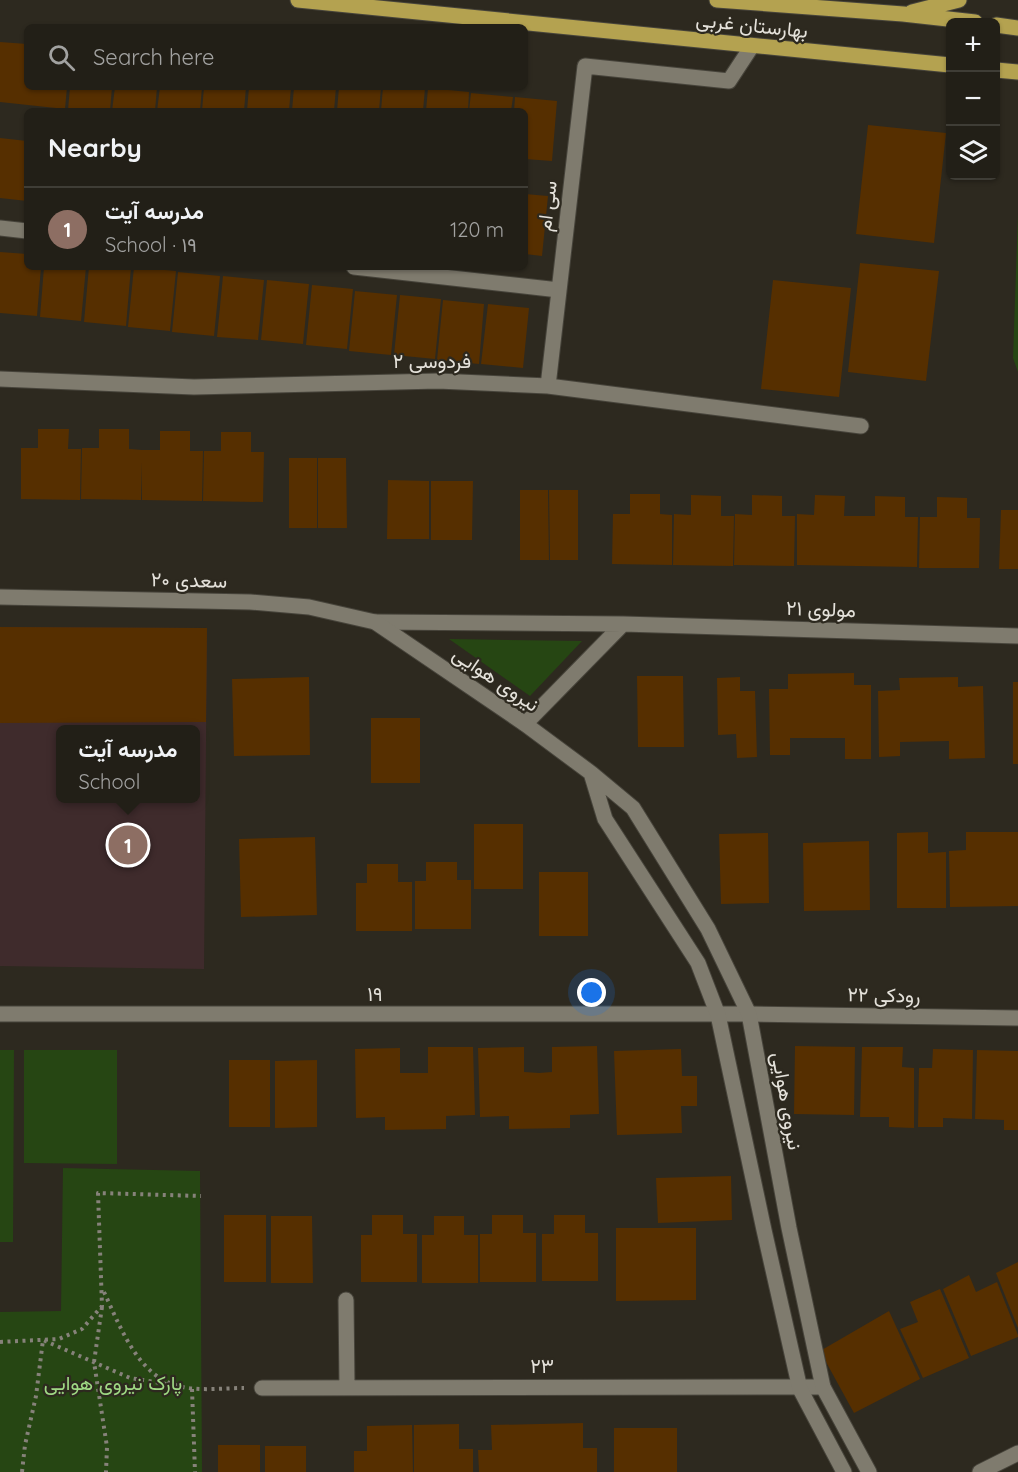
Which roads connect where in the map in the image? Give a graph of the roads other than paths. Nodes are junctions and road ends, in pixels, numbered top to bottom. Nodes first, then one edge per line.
1 (298, 0) edge
2 (722, 0) edge
3 (959, 0) edge
4 (903, 14) junction
5 (946, 19) edge
6 (1000, 25) edge
7 (1018, 27) edge
8 (752, 46) junction
9 (946, 65) edge
10 (1000, 70) edge
11 (1018, 72) edge
12 (0, 228) edge
13 (24, 231) edge
14 (381, 270) edge
15 (559, 290) junction
16 (0, 379) edge
17 (548, 386) junction
18 (861, 426) dead end
19 (0, 597) edge
20 (375, 622) junction
21 (623, 624) junction
22 (1018, 636) edge
23 (525, 724) junction
24 (591, 773) junction
25 (0, 1014) edge
26 (749, 1014) junction
27 (718, 1015) junction
28 (1018, 1018) edge
29 (346, 1300) dead end
30 (347, 1386) junction
31 (823, 1387) junction
32 (262, 1388) road end
33 (800, 1389) junction
34 (1018, 1453) edge
35 (844, 1472) edge
36 (869, 1472) edge
37 (980, 1472) edge

1 - 8 main road, بهارستان غربی
2 - 4 main road, بهارستان غربی
3 - 4 main road
4 - 5 main road, بهارستان غربی
6 - 7 main road
8 - 9 main road, بهارستان غربی
8 - 15 street, سی ام
10 - 11 main road
12 - 13 street
14 - 15 street
15 - 17 street, سی ام
16 - 17 street, فردوسی ۲
17 - 18 street, فردوسی ۲
19 - 20 street, سعدی ۲۰
20 - 21 street, مولوی ۲۱
20 - 23 street, نیروی هوایی
21 - 22 street, مولوی ۲۱
21 - 23 street
23 - 24 street, نیروی هوایی
24 - 26 street, نیروی هوایی
24 - 27 street
25 - 27 street, ۱۹
26 - 27 street, ۱۹
26 - 28 street, رودکی ۲۲
26 - 31 street, نیروی هوایی
27 - 33 street
29 - 30 street
30 - 32 street, ۲۳
30 - 33 street, ۲۳
31 - 33 street, ۲۳
31 - 36 street, نیروی هوایی
33 - 35 street
34 - 37 street

